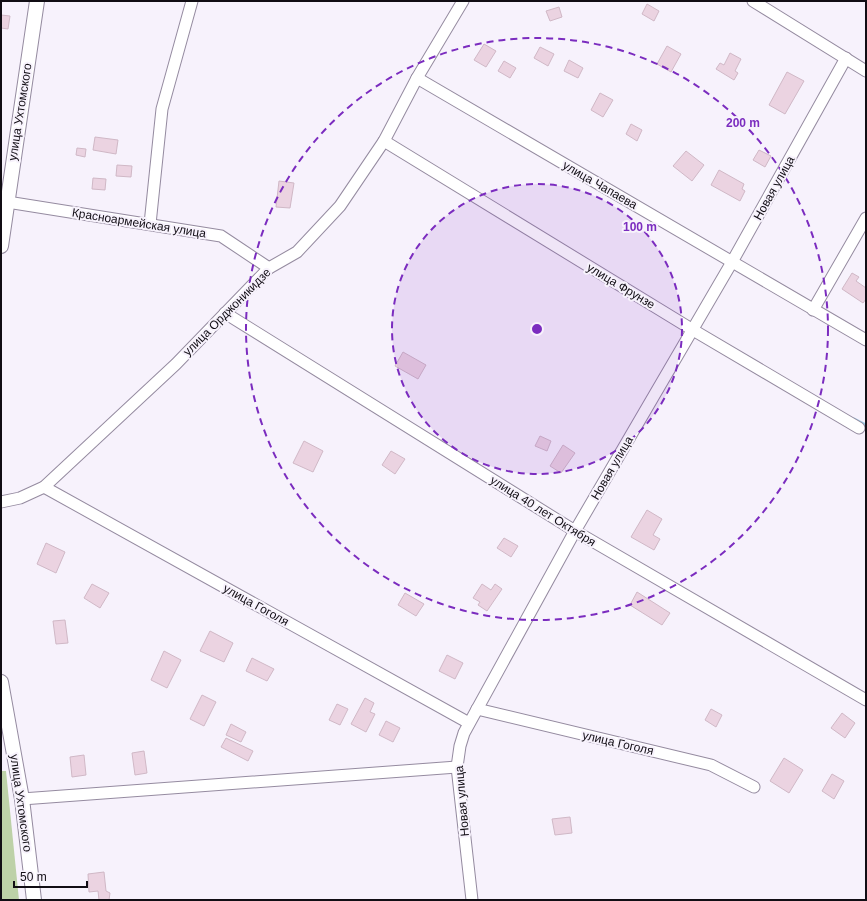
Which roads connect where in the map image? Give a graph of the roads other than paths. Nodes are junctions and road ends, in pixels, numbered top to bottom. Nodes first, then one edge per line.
1 (37, 1) edge
2 (192, 1) edge
3 (463, 1) edge
4 (753, 1) edge
5 (846, 58) junction
6 (866, 71) edge
7 (417, 78) junction
8 (384, 141) junction
9 (4, 201) edge
10 (866, 218) edge
11 (150, 224) junction
12 (1, 246) edge
13 (732, 262) junction
14 (269, 268) junction
15 (813, 310) junction
16 (225, 313) junction
17 (693, 330) junction
18 (866, 340) edge
19 (859, 428) dead end
20 (44, 487) junction
21 (1, 502) edge
22 (575, 531) junction
23 (1, 682) edge
24 (866, 700) edge
25 (477, 709) junction
26 (469, 724) junction
27 (457, 767) junction
28 (754, 787) dead end
29 (22, 799) junction
30 (34, 900) edge
31 (472, 900) edge

1 - 9 main road, улица Ухтомского
2 - 11 street
3 - 7 street, улица Орджоникидзе
4 - 5 street
5 - 6 street
5 - 13 street, Новая улица
7 - 8 street, улица Орджоникидзе
7 - 13 street, улица Чапаева
8 - 14 street, улица Орджоникидзе
8 - 17 street, улица Фрунзе
9 - 11 street, Красноармейская улица
9 - 12 main road, улица Ухтомского
10 - 15 street
11 - 14 street, Красноармейская улица
13 - 15 street, улица Чапаева
13 - 17 street, Новая улица
14 - 16 street, улица Орджоникидзе
15 - 18 street, улица Чапаева
16 - 20 street, улица Орджоникидзе
16 - 22 street, улица 40 лет Октября
17 - 19 street, улица Фрунзе
17 - 22 street, Новая улица
20 - 21 street, улица Орджоникидзе
20 - 26 street, улица Гоголя
22 - 24 street, улица 40 лет Октября
22 - 25 street, Новая улица
23 - 29 main road, улица Ухтомского
25 - 26 street, Новая улица
25 - 28 street, улица Гоголя
26 - 27 street, Новая улица
27 - 29 street
27 - 31 street, Новая улица
29 - 30 main road, улица Ухтомского

